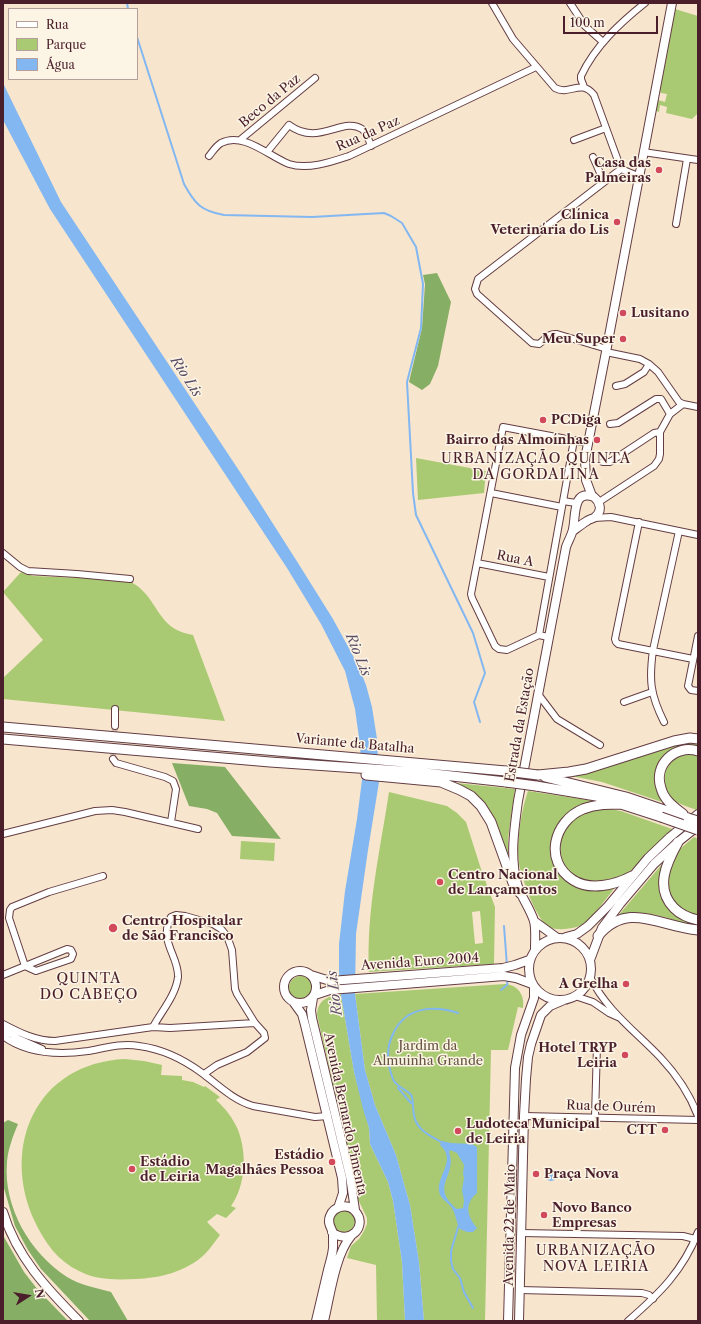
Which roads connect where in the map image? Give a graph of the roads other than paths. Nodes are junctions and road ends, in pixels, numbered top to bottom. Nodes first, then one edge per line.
1 (500, 3) edge
2 (570, 3) edge
3 (645, 3) edge
4 (672, 3) edge
5 (493, 4) edge
6 (603, 42) junction
7 (536, 67) junction
8 (315, 78) dead end
9 (584, 87) junction
10 (606, 128) junction
11 (240, 140) junction
12 (574, 140) dead end
13 (371, 146) junction
14 (268, 152) junction
15 (643, 152) junction
16 (209, 156) dead end
17 (593, 157) dead end
18 (687, 159) junction
19 (698, 160) edge
20 (621, 169) junction
21 (638, 176) junction
22 (604, 182) junction
23 (676, 224) dead end
24 (607, 350) junction
25 (649, 364) junction
26 (616, 386) dead end
27 (685, 405) junction
28 (698, 407) edge
29 (670, 414) junction
30 (610, 424) dead end
31 (660, 435) junction
32 (574, 440) junction
33 (588, 443) junction
34 (603, 462) dead end
35 (586, 480) junction
36 (491, 493) junction
37 (592, 496) junction
38 (582, 497) junction
39 (563, 504) junction
40 (599, 505) junction
41 (576, 507) junction
42 (611, 517) junction
43 (592, 519) junction
44 (638, 522) junction
45 (573, 531) junction
46 (679, 531) junction
47 (698, 535) edge
48 (3, 553) edge
49 (477, 563) junction
50 (549, 577) junction
51 (130, 579) dead end
52 (539, 635) junction
53 (698, 636) edge
54 (548, 637) junction
55 (653, 650) junction
56 (693, 659) junction
57 (698, 691) edge
58 (652, 692) junction
59 (538, 694) junction
60 (624, 702) dead end
61 (115, 709) dead end
62 (664, 722) dead end
63 (115, 726) tunnel mouth
64 (3, 727) edge
65 (3, 739) edge
66 (698, 739) edge
67 (600, 745) dead end
68 (698, 751) edge
69 (113, 759) dead end
70 (538, 775) junction
71 (416, 776) junction
72 (623, 804) junction
73 (698, 814) edge
74 (688, 818) junction
75 (698, 821) edge
76 (171, 822) junction
77 (698, 826) edge
78 (198, 829) dead end
79 (698, 830) edge
80 (3, 834) edge
81 (678, 842) junction
82 (103, 876) dead end
83 (632, 876) junction
84 (520, 893) junction
85 (698, 920) edge
86 (534, 921) junction
87 (698, 930) edge
88 (598, 936) junction
89 (556, 937) junction
90 (566, 937) junction
91 (535, 949) junction
92 (529, 960) junction
93 (590, 960) junction
94 (25, 966) junction
95 (3, 975) edge
96 (311, 975) junction
97 (590, 977) junction
98 (533, 986) junction
99 (314, 996) junction
100 (575, 996) junction
101 (564, 1000) junction
102 (294, 1003) junction
103 (618, 1017) junction
104 (255, 1023) junction
105 (3, 1024) edge
106 (153, 1027) junction
107 (3, 1029) edge
108 (19, 1033) junction
109 (12, 1034) junction
110 (3, 1035) edge
111 (597, 1044) dead end
112 (50, 1053) junction
113 (204, 1074) junction
114 (328, 1116) junction
115 (524, 1116) junction
116 (698, 1116) edge
117 (595, 1118) junction
118 (698, 1120) edge
119 (338, 1208) junction
120 (355, 1210) junction
121 (3, 1212) edge
122 (332, 1232) junction
123 (698, 1232) edge
124 (521, 1233) junction
125 (351, 1236) junction
126 (695, 1239) junction
127 (520, 1290) junction
128 (653, 1298) junction
129 (79, 1321) edge
130 (316, 1321) edge
131 (324, 1321) edge
132 (508, 1321) edge
133 (519, 1321) edge
134 (628, 1321) edge

1 - 5 street
2 - 6 street
3 - 6 street
4 - 15 main road
5 - 7 street
6 - 9 street
7 - 9 street
7 - 13 street, Rua da Paz
8 - 11 street, Beco da Paz
9 - 10 street
10 - 12 street
10 - 20 street
11 - 14 street, Rua da Paz
11 - 16 street
13 - 14 street, Rua da Paz
13 - 14 street
15 - 18 street
15 - 21 main road
17 - 22 street
18 - 19 street
18 - 23 street
20 - 21 street
20 - 22 street
21 - 24 main road
22 - 24 street
24 - 25 street
24 - 33 main road
25 - 26 street
25 - 27 street
27 - 28 street
27 - 29 street
29 - 30 street
29 - 31 street
31 - 34 street
31 - 40 street
32 - 33 street
32 - 36 street
32 - 39 street
33 - 35 main road
35 - 37 main road
35 - 38 main road
36 - 39 street
36 - 49 street
37 - 38 main road
37 - 40 main road
38 - 41 main road
39 - 41 street
39 - 50 street
40 - 42 street
40 - 43 main road
41 - 43 main road
41 - 45 main road, Estrada da Estação
42 - 43 street
42 - 44 street
43 - 45 main road
44 - 46 street
44 - 55 street
45 - 54 main road, Estrada da Estação
46 - 47 street
46 - 55 street
48 - 51 street
49 - 50 street, Rua A
49 - 52 street
50 - 52 street
52 - 54 street
53 - 56 street
54 - 59 main road, Estrada da Estação
55 - 56 street
55 - 58 street
56 - 57 street
58 - 60 street
58 - 62 street
59 - 67 street
59 - 84 main road, Estrada da Estação
61 - 63 street
64 - 70 highway, Variante da Batalha, bridge
65 - 71 highway, Variante da Batalha
66 - 70 highway
68 - 74 highway
69 - 76 street
70 - 74 highway, Variante da Batalha
71 - 72 highway, bridge
71 - 84 highway
72 - 79 highway, bridge
72 - 83 highway
73 - 83 main road
74 - 75 highway, Variante da Batalha, bridge
76 - 78 street
76 - 80 street
77 - 81 main road
81 - 85 highway
81 - 88 main road
82 - 94 street
83 - 90 main road
84 - 86 main road, Estrada da Estação
86 - 89 main road, Estrada da Estação
86 - 91 main road, Estrada da Estação
87 - 88 highway
88 - 93 main road
89 - 90 main road
89 - 91 main road
90 - 93 main road
91 - 92 main road
92 - 96 main road, Avenida Euro 2004
92 - 98 main road
93 - 97 main road
94 - 94 street
94 - 95 street
96 - 99 main road
96 - 102 main road
97 - 100 main road
97 - 103 street
98 - 99 main road, Avenida Euro 2004
98 - 101 main road
98 - 132 main road, Avenida 22 de Maio
99 - 102 main road
99 - 120 main road, Avenida Bernardo Pimenta
100 - 101 main road
100 - 103 street
101 - 115 main road, Avenida 22 de Maio
102 - 114 main road, Avenida Bernardo Pimenta
103 - 116 street
104 - 106 street
104 - 106 street
104 - 113 street
105 - 108 street
106 - 108 street
107 - 109 street
108 - 109 street
109 - 110 street
109 - 112 street
110 - 112 street
111 - 117 street
112 - 113 street
113 - 114 street
114 - 119 main road, Avenida Bernardo Pimenta
115 - 117 street, Rua de Ourém
115 - 124 main road, Avenida 22 de Maio
117 - 118 street, Rua de Ourém
119 - 120 main road, Avenida Bernardo Pimenta
119 - 122 main road, Avenida Bernardo Pimenta
120 - 125 main road, Avenida Bernardo Pimenta
121 - 129 main road
122 - 125 main road
122 - 130 main road, Avenida Bernardo Pimenta
123 - 126 street
124 - 126 street
124 - 127 main road, Avenida 22 de Maio
125 - 131 main road, Avenida Bernardo Pimenta
126 - 128 street
127 - 128 street
127 - 133 main road, Avenida 22 de Maio
128 - 134 street

